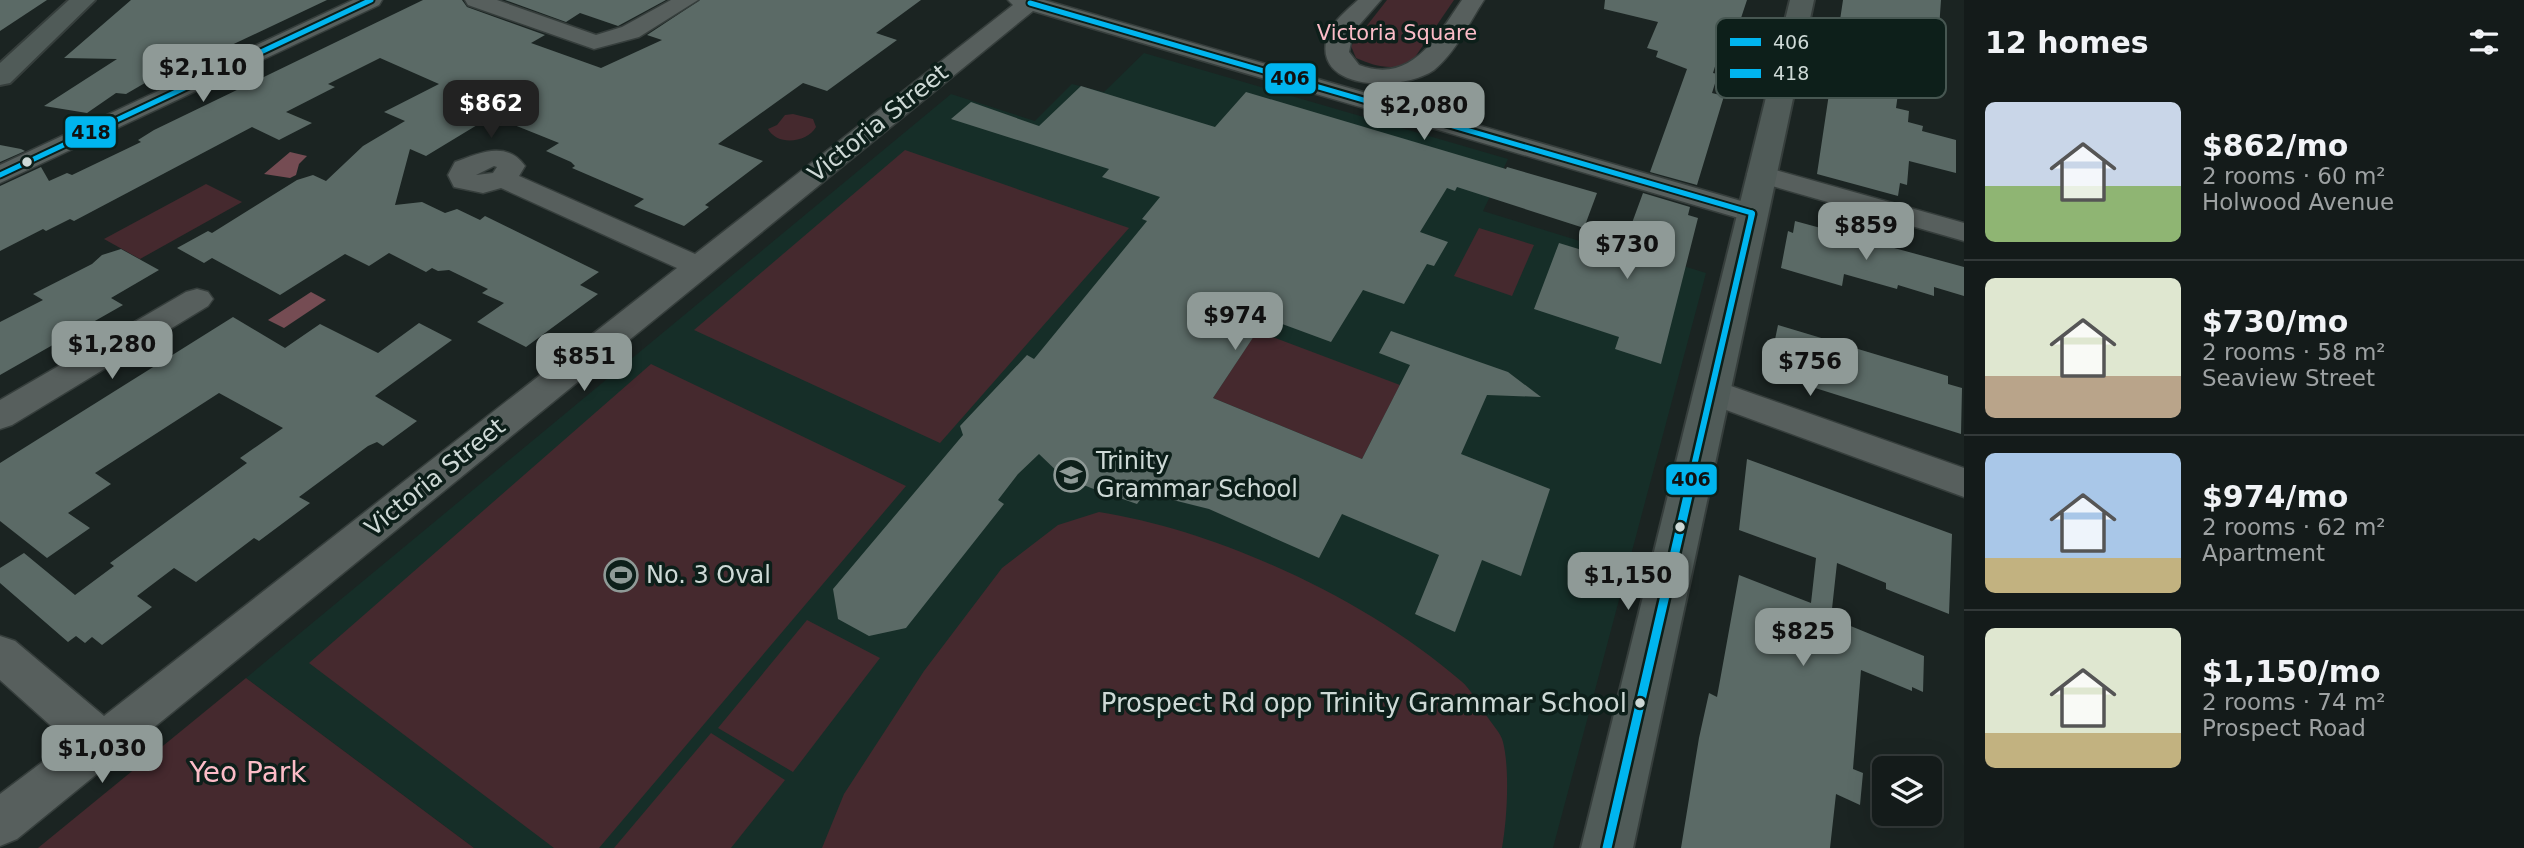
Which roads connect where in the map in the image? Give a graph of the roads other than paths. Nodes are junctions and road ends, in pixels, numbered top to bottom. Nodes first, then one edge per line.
1 (83, 0) edge
2 (371, 0) edge
3 (476, 0) edge
4 (687, 0) edge
5 (1370, 0) edge
6 (1473, 0) edge
7 (1802, 0) edge
8 (1027, 1) edge
9 (1798, 18) edge
10 (3, 70) edge
11 (1360, 88) junction
12 (1779, 98) edge
13 (1761, 174) junction
14 (0, 175) edge
15 (503, 178) dead end
16 (1752, 213) junction
17 (1964, 232) edge
18 (699, 267) junction
19 (197, 299) dead end
20 (1711, 391) junction
21 (0, 416) edge
22 (1964, 483) edge
23 (0, 654) edge
24 (102, 743) junction
25 (0, 823) edge
26 (1607, 848) edge

1 - 10 street
2 - 14 street
3 - 4 street
5 - 11 street
6 - 11 street
7 - 9 street
8 - 11 street
8 - 18 street, Victoria Street
11 - 16 street
12 - 13 street
13 - 16 street
13 - 17 street
15 - 18 street
16 - 20 street
18 - 24 street, Victoria Street
19 - 21 street
20 - 22 street
20 - 26 street
23 - 24 street
24 - 25 street, Victoria Street

